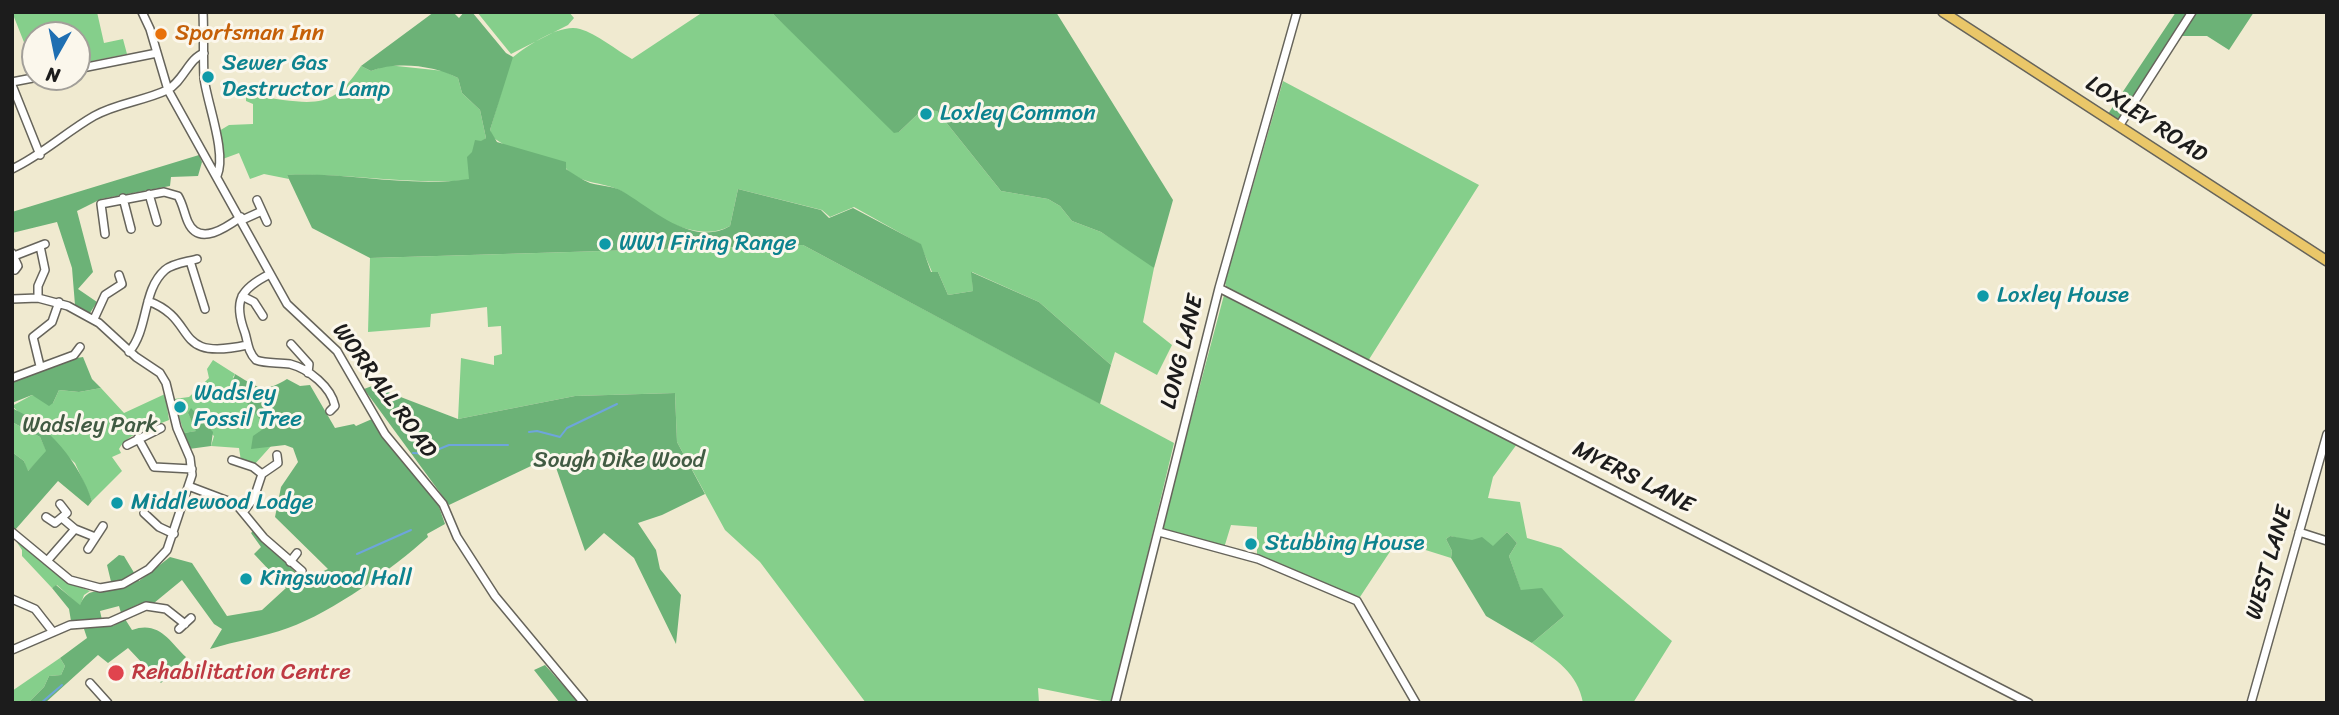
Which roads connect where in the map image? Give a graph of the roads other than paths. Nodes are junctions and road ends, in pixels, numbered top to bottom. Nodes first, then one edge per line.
1 (142, 12) edge
2 (203, 12) edge
3 (1297, 12) edge
4 (1943, 12) edge
5 (2192, 12) edge
6 (157, 53) junction
7 (204, 53) junction
8 (91, 66) edge
9 (12, 83) edge
10 (168, 90) junction
11 (2119, 126) junction
12 (40, 155) junction
13 (12, 169) edge
14 (217, 176) junction
15 (149, 194) junction
16 (123, 198) junction
17 (257, 200) dead end
18 (262, 211) junction
19 (242, 219) junction
20 (157, 222) dead end
21 (267, 222) dead end
22 (131, 229) dead end
23 (105, 234) dead end
24 (13, 254) edge
25 (2327, 261) edge
26 (15, 270) dead end
27 (270, 274) junction
28 (119, 275) dead end
29 (1219, 288) junction
30 (242, 296) junction
31 (38, 298) junction
32 (12, 299) edge
33 (148, 301) junction
34 (59, 302) junction
35 (205, 309) dead end
36 (263, 316) dead end
37 (93, 319) junction
38 (291, 344) dead end
39 (247, 345) junction
40 (80, 347) dead end
41 (129, 352) junction
42 (40, 366) junction
43 (307, 373) junction
44 (12, 378) edge
45 (330, 411) dead end
46 (161, 428) dead end
47 (2327, 434) edge
48 (138, 438) junction
49 (127, 446) dead end
50 (277, 455) dead end
51 (232, 460) dead end
52 (192, 469) junction
53 (262, 474) junction
54 (191, 487) junction
55 (60, 503) dead end
56 (244, 511) junction
57 (144, 513) dead end
58 (46, 517) dead end
59 (62, 518) junction
60 (103, 526) dead end
61 (75, 529) junction
62 (12, 532) edge
63 (1159, 532) junction
64 (2299, 532) junction
65 (174, 534) junction
66 (95, 537) junction
67 (2327, 541) edge
68 (88, 549) dead end
69 (297, 553) dead end
70 (47, 561) junction
71 (290, 562) junction
72 (302, 570) dead end
73 (12, 599) edge
74 (185, 624) dead end
75 (53, 632) junction
76 (12, 650) edge
77 (90, 683) dead end
78 (108, 703) edge
79 (584, 703) edge
80 (1115, 703) edge
81 (1416, 703) edge
82 (2029, 703) edge
83 (2251, 703) edge

1 - 6 street, WORRALL ROAD
2 - 7 street
3 - 29 street, LONG LANE
4 - 11 main road, LOXLEY ROAD
5 - 11 street
6 - 8 street
6 - 10 street, WORRALL ROAD
7 - 10 street
7 - 14 street
9 - 12 street
10 - 12 street
10 - 14 street, WORRALL ROAD
11 - 25 main road, LOXLEY ROAD
12 - 13 street
14 - 19 street, WORRALL ROAD
15 - 16 street
15 - 19 street
15 - 20 street
16 - 22 street
16 - 23 street
17 - 18 street
18 - 19 street
18 - 21 street
19 - 27 street, WORRALL ROAD
24 - 26 street
24 - 31 street
27 - 30 street
27 - 79 street, WORRALL ROAD
28 - 37 street
29 - 63 street, LONG LANE
29 - 82 street, MYERS LANE
30 - 36 street
30 - 39 street
31 - 32 street
31 - 34 street
33 - 35 street
33 - 39 street
33 - 41 street
34 - 37 street
34 - 42 street
37 - 41 street
38 - 43 street
39 - 43 street
40 - 42 street
41 - 52 street
42 - 44 street
43 - 45 street
46 - 48 street
47 - 64 street, WEST LANE
48 - 49 street
48 - 52 street
50 - 53 street
51 - 53 street
52 - 54 street
53 - 56 street
54 - 56 street
54 - 65 street
55 - 59 street
56 - 71 street
57 - 65 street
58 - 59 street
59 - 61 street
60 - 66 street
61 - 66 street
61 - 70 street
62 - 70 street
63 - 80 street, LONG LANE
63 - 81 street
64 - 67 street
64 - 83 street, WEST LANE
65 - 70 street
66 - 68 street
69 - 71 street
71 - 72 street
73 - 75 street
74 - 75 street
75 - 76 street
77 - 78 street

